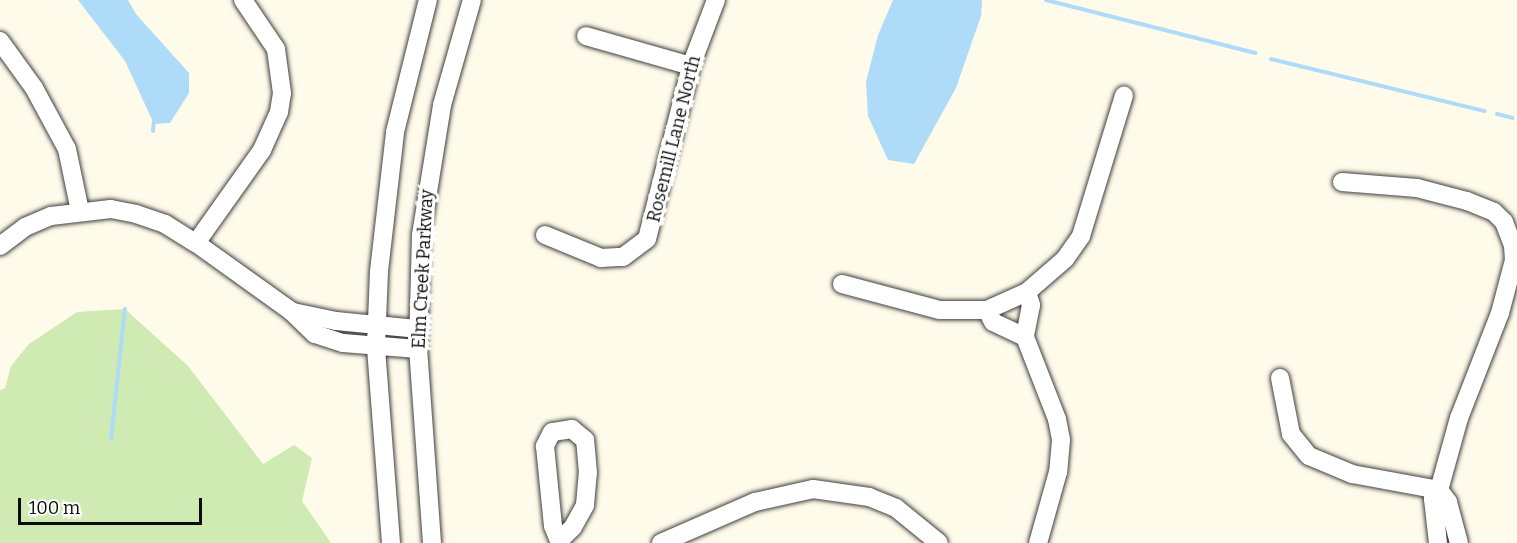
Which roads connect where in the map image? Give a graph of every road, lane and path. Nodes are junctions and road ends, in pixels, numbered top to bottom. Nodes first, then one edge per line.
1 (243, 0) edge
2 (428, 0) edge
3 (472, 0) edge
4 (716, 0) edge
5 (586, 36) dead end
6 (0, 41) edge
7 (691, 66) junction
8 (1124, 95) dead end
9 (1342, 182) dead end
10 (80, 211) junction
11 (545, 235) dead end
12 (196, 243) junction
13 (0, 246) edge
14 (842, 284) dead end
15 (1027, 292) junction
16 (987, 310) junction
17 (291, 311) junction
18 (377, 326) junction
19 (417, 328) junction
20 (1025, 337) junction
21 (376, 346) junction
22 (417, 350) junction
23 (1281, 378) dead end
24 (1439, 490) junction
25 (560, 541) edge
26 (391, 543) edge
27 (432, 543) edge
28 (661, 543) edge
29 (939, 543) edge
30 (1038, 543) edge
31 (1438, 543) edge
32 (1459, 543) edge

1 - 12 street
2 - 18 street
3 - 19 street, Elm Creek Parkway
4 - 7 street, Rosemill Lane North
5 - 7 street
6 - 10 street
7 - 11 street, Rosemill Lane North
8 - 15 street
9 - 24 street
10 - 12 street
10 - 13 street
12 - 17 street
14 - 16 street
15 - 16 street
15 - 20 street
16 - 20 street
17 - 18 street
17 - 21 street
18 - 19 street
18 - 21 street
19 - 22 street, Elm Creek Parkway
20 - 30 street
21 - 22 street
21 - 26 street
22 - 27 street, Elm Creek Parkway
23 - 24 street
24 - 31 street
24 - 32 street
25 - 25 street
28 - 29 street

